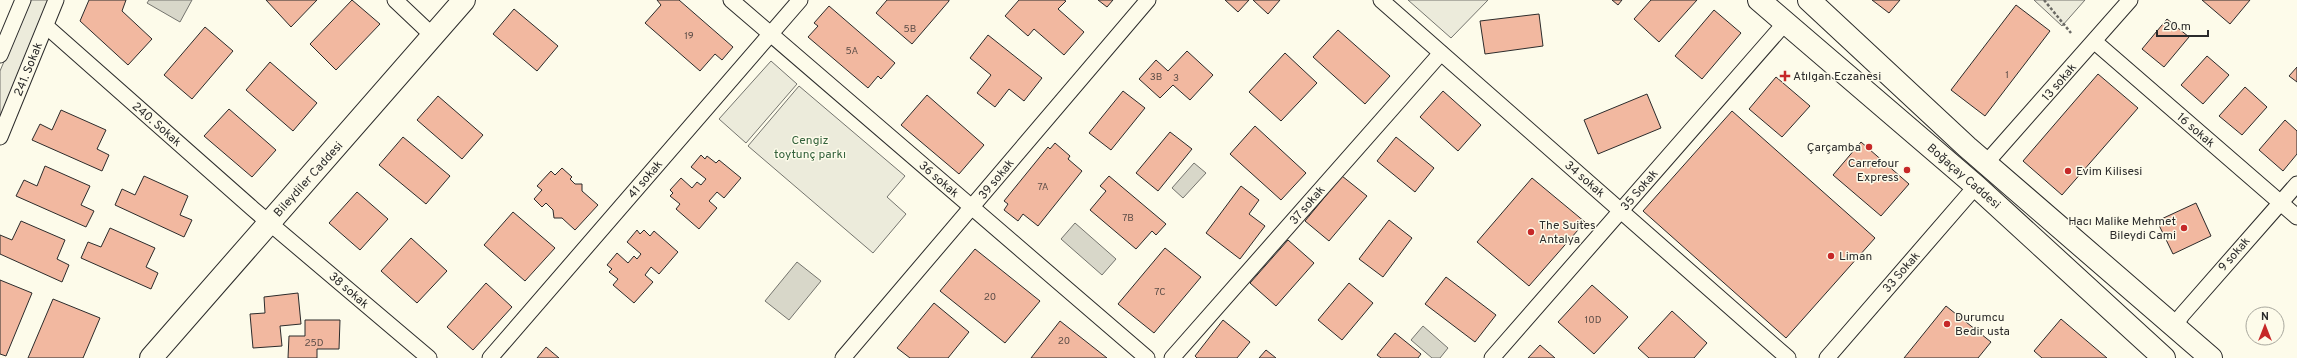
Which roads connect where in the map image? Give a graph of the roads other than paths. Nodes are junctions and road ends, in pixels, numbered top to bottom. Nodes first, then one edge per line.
1 (23, 0) edge
2 (56, 0) edge
3 (395, 0) edge
4 (464, 0) edge
5 (731, 0) edge
6 (800, 0) edge
7 (1148, 0) edge
8 (1381, 0) edge
9 (1759, 0) edge
10 (1809, 0) edge
11 (2130, 0) edge
12 (1785, 22) junction
13 (46, 26) junction
14 (771, 34) junction
15 (433, 36) junction
16 (2095, 42) junction
17 (1441, 53) junction
18 (0, 55) edge
19 (0, 137) edge
20 (1986, 163) junction
21 (2297, 184) edge
22 (1976, 186) junction
23 (2280, 202) junction
24 (972, 207) junction
25 (1621, 211) junction
26 (2297, 217) edge
27 (269, 222) junction
28 (2174, 327) junction
29 (151, 358) edge
30 (429, 358) edge
31 (490, 358) edge
32 (844, 358) edge
33 (1148, 358) edge
34 (1172, 358) edge
35 (1492, 358) edge
36 (1788, 358) edge
37 (1827, 358) edge
38 (2164, 358) edge
39 (2210, 358) edge

1 - 18 street
2 - 13 street, 241. Sokak
3 - 15 street
4 - 15 main road, Bileydiler Caddesi
5 - 14 street, 36 sokak
6 - 14 street, 41 sokak
7 - 24 street, 39 sokak
8 - 17 street, 34 sokak
9 - 12 main road, Boğaçay Caddesi
10 - 20 main road, Boğaçay Caddesi
11 - 16 street, 13 sokak
12 - 22 main road, Boğaçay Caddesi
12 - 25 street, 35 Sokak
13 - 19 street, 241. Sokak
13 - 27 street, 240. Sokak
14 - 24 street, 36 sokak
14 - 31 street, 41 sokak
15 - 27 main road, Bileydiler Caddesi
16 - 20 street, 13 sokak
16 - 23 street, 16 sokak
17 - 25 street, 34 sokak
17 - 34 street, 37 sokak
20 - 28 main road, Boğaçay Caddesi
21 - 23 street, 9 sokak
22 - 37 street, 33 Sokak
22 - 38 main road, Boğaçay Caddesi
23 - 26 street, 16 sokak
23 - 28 street, 9 sokak
24 - 32 street, 39 sokak
24 - 33 street, 36 sokak
25 - 35 street, 35 Sokak
25 - 36 street, 34 sokak
27 - 29 main road, Bileydiler Caddesi
27 - 30 street, 38 sokak
28 - 39 main road, Boğaçay Caddesi

